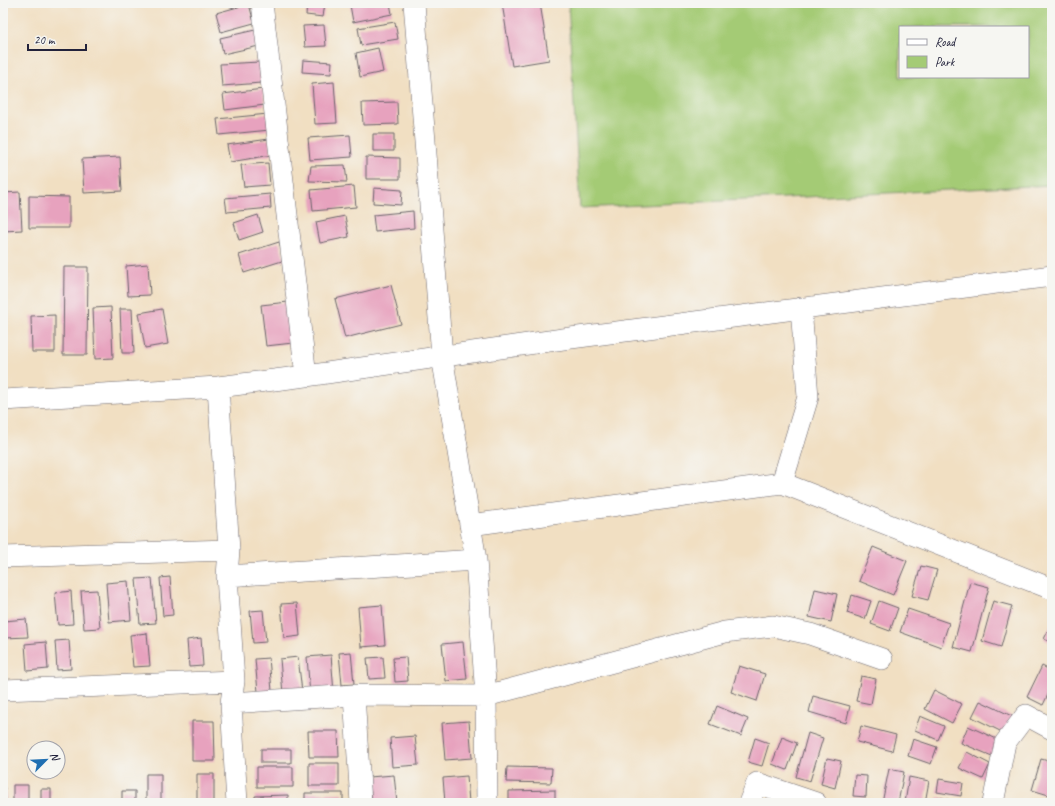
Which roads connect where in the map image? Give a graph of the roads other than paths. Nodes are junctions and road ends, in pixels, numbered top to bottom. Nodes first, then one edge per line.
1 (262, 3) edge
2 (414, 3) edge
3 (1052, 276) edge
4 (801, 308) junction
5 (442, 356) junction
6 (306, 376) junction
7 (218, 387) junction
8 (3, 400) edge
9 (782, 483) junction
10 (470, 525) junction
11 (229, 550) junction
12 (3, 557) edge
13 (476, 560) junction
14 (227, 576) junction
15 (1052, 589) edge
16 (882, 659) dead end
17 (234, 682) junction
18 (3, 690) edge
19 (354, 695) junction
20 (486, 696) junction
21 (231, 703) junction
22 (1052, 729) edge
23 (237, 803) edge
24 (361, 803) edge
25 (487, 803) edge
26 (749, 803) edge
27 (816, 803) edge
28 (993, 803) edge

1 - 6 street
2 - 5 street
3 - 4 street
4 - 5 street
4 - 9 street
5 - 6 street
5 - 10 street
6 - 7 street
7 - 8 street
7 - 11 street
9 - 10 street
9 - 15 street
10 - 13 street
11 - 12 street
11 - 14 street
13 - 14 street
13 - 20 street
14 - 17 street
16 - 20 street
17 - 18 street
17 - 21 street
19 - 20 street
19 - 21 street
19 - 24 street
20 - 25 street
21 - 23 street
22 - 28 street
26 - 27 street

